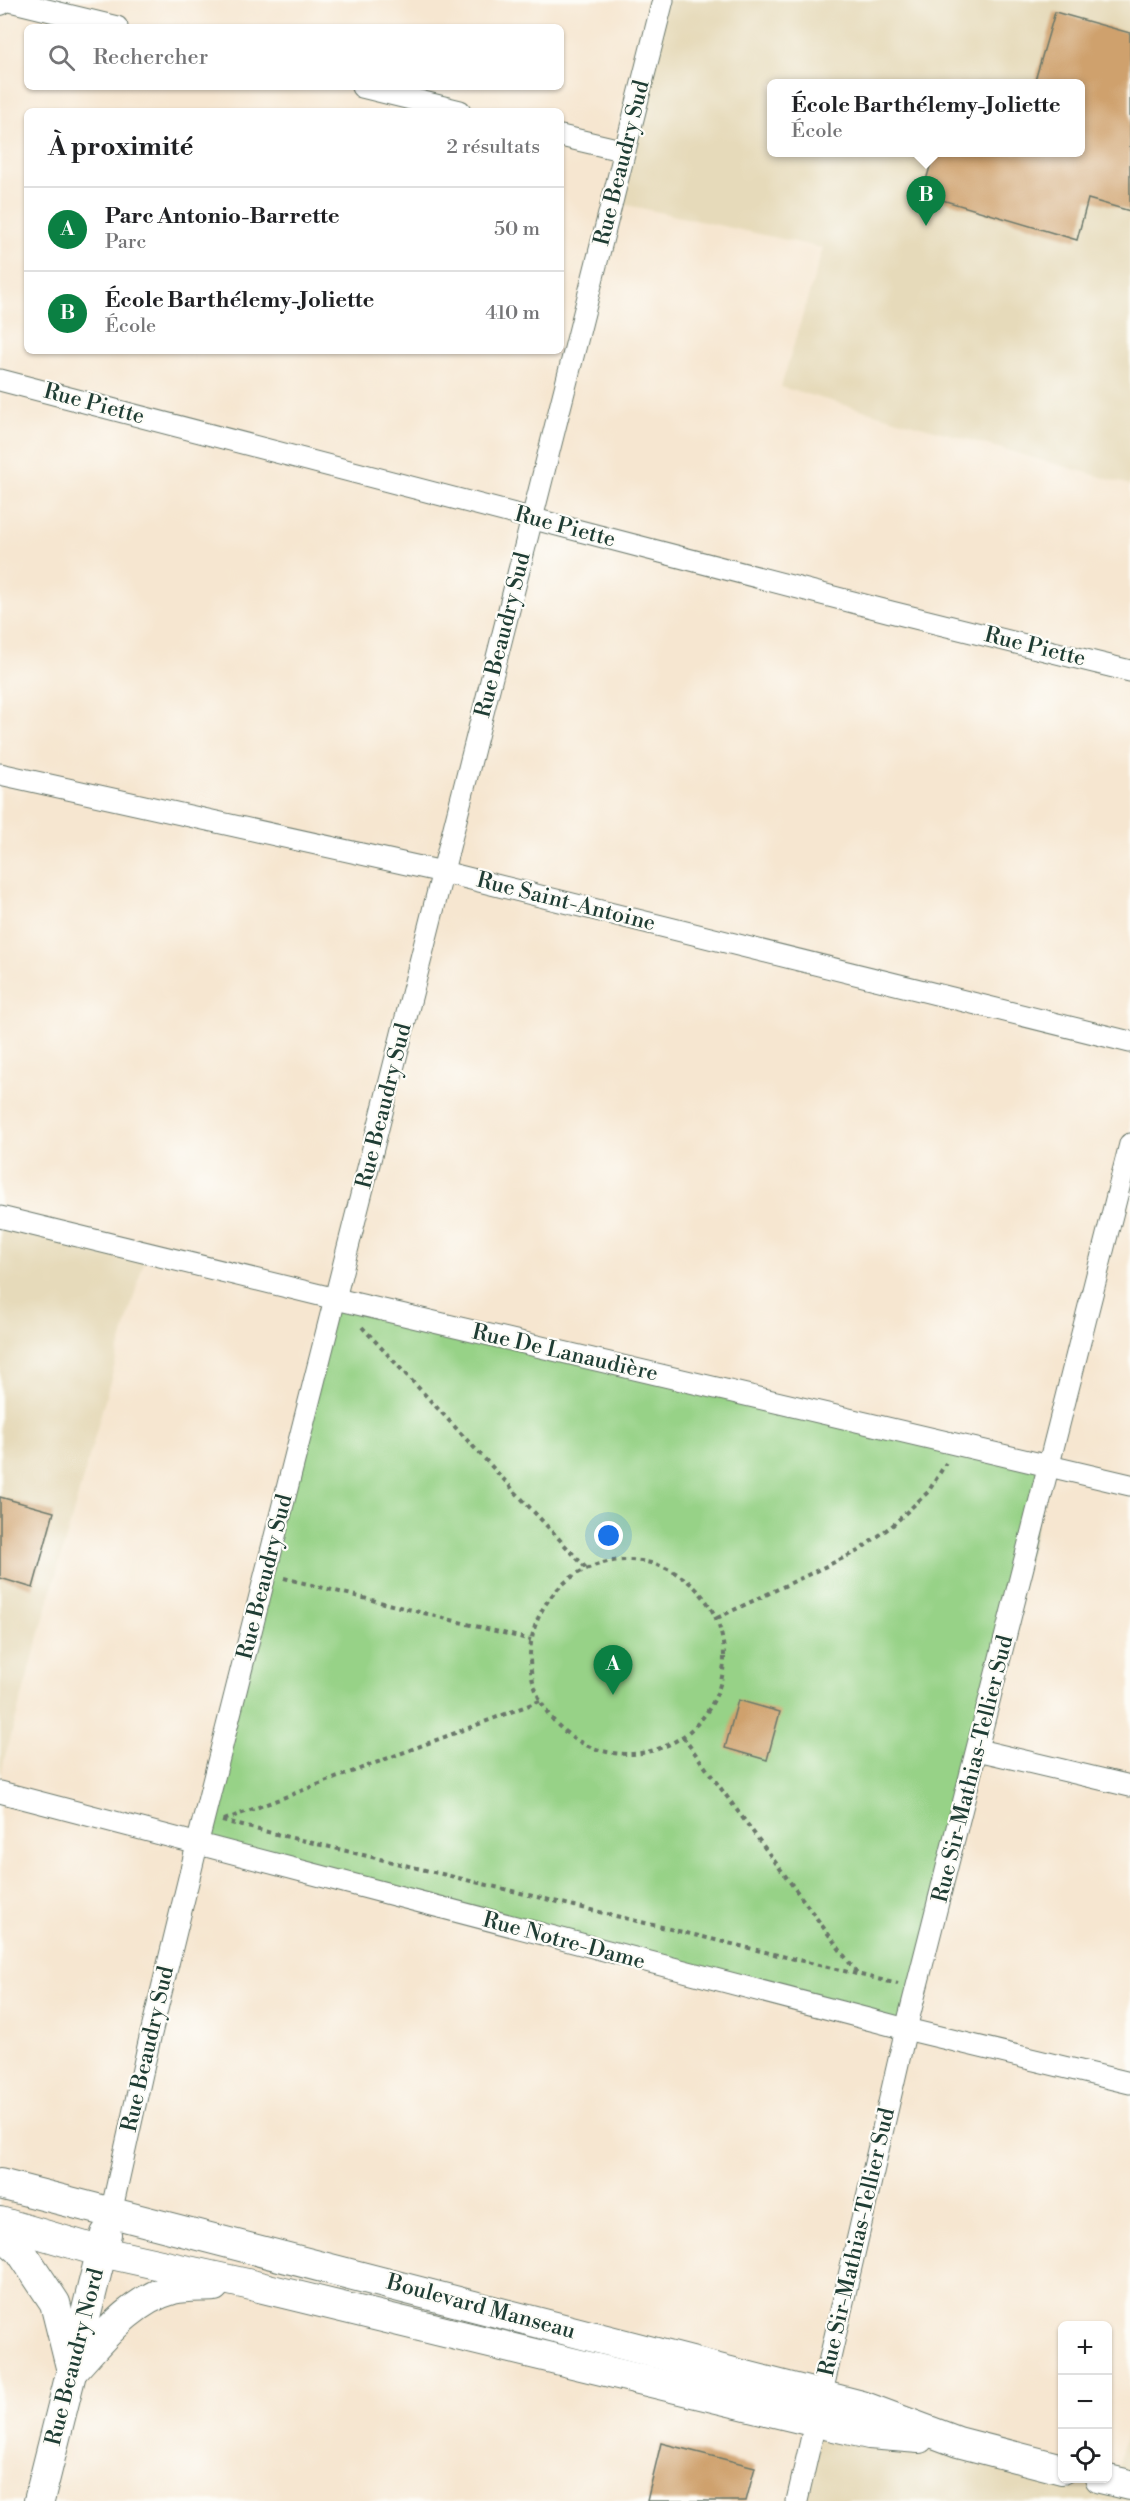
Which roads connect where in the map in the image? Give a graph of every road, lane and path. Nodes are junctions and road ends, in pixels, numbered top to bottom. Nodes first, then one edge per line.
1 (6, 0) edge
2 (663, 0) edge
3 (105, 24) edge
4 (374, 90) edge
5 (448, 108) edge
6 (564, 137) edge
7 (625, 151) junction
8 (0, 380) edge
9 (532, 518) junction
10 (1130, 671) edge
11 (0, 774) edge
12 (443, 872) junction
13 (1130, 1042) edge
14 (1130, 1144) edge
15 (0, 1217) edge
16 (336, 1299) junction
17 (957, 1444) junction
18 (1050, 1466) junction
19 (1130, 1485) edge
20 (586, 1568) junction
21 (266, 1573) junction
22 (717, 1618) junction
23 (531, 1640) junction
24 (540, 1701) junction
25 (683, 1737) junction
26 (978, 1750) junction
27 (1130, 1786) edge
28 (0, 1792) edge
29 (212, 1819) junction
30 (197, 1845) junction
31 (857, 1974) junction
32 (917, 1988) junction
33 (906, 2030) junction
34 (1130, 2083) edge
35 (0, 2184) edge
36 (111, 2213) junction
37 (0, 2222) edge
38 (0, 2233) edge
39 (102, 2252) junction
40 (247, 2284) junction
41 (72, 2371) junction
42 (819, 2409) junction
43 (1058, 2468) edge
44 (1112, 2481) edge
45 (1130, 2485) edge
46 (39, 2501) edge
47 (797, 2501) edge

1 - 3 street
2 - 7 street, Rue Beaudry Sud
4 - 5 street
6 - 7 street
7 - 9 street, Rue Beaudry Sud
8 - 9 street, Rue Piette
9 - 10 street, Rue Piette
9 - 12 street, Rue Beaudry Sud
11 - 12 street, Rue Saint-Antoine
12 - 13 street, Rue Saint-Antoine
12 - 16 street, Rue Beaudry Sud
14 - 18 street, Rue Sir-Mathias-Tellier Sud
15 - 16 street, Rue De Lanaudière
16 - 17 street, Rue De Lanaudière
16 - 20 path
16 - 21 street, Rue Beaudry Sud
17 - 18 street, Rue De Lanaudière
17 - 22 path
18 - 19 street, Rue De Lanaudière
18 - 26 street, Rue Sir-Mathias-Tellier Sud
20 - 22 path
20 - 23 path
21 - 23 path
21 - 29 street, Rue Beaudry Sud
22 - 25 path
23 - 24 path
24 - 25 path
24 - 29 path
25 - 31 path
26 - 27 street
26 - 32 street, Rue Sir-Mathias-Tellier Sud
28 - 30 street, Rue Notre-Dame
29 - 30 street, Rue Beaudry Sud
29 - 31 path
30 - 33 street, Rue Notre-Dame
30 - 36 street, Rue Beaudry Sud
31 - 32 path
32 - 33 street, Rue Sir-Mathias-Tellier Sud
33 - 34 street, Rue Notre-Dame
33 - 42 street, Rue Sir-Mathias-Tellier Sud
35 - 36 main road, Boulevard Manseau
36 - 39 main road, Rue Beaudry Nord
36 - 42 main road, Boulevard Manseau
37 - 39 main road, Boulevard Manseau
38 - 41 main road
39 - 40 main road, Boulevard Manseau
39 - 41 main road, Rue Beaudry Nord
40 - 41 main road
40 - 42 main road, Boulevard Manseau
41 - 46 main road, Rue Beaudry Nord
42 - 43 main road, Boulevard Manseau
42 - 47 street, Rue Sir-Mathias-Tellier Sud
44 - 45 main road

